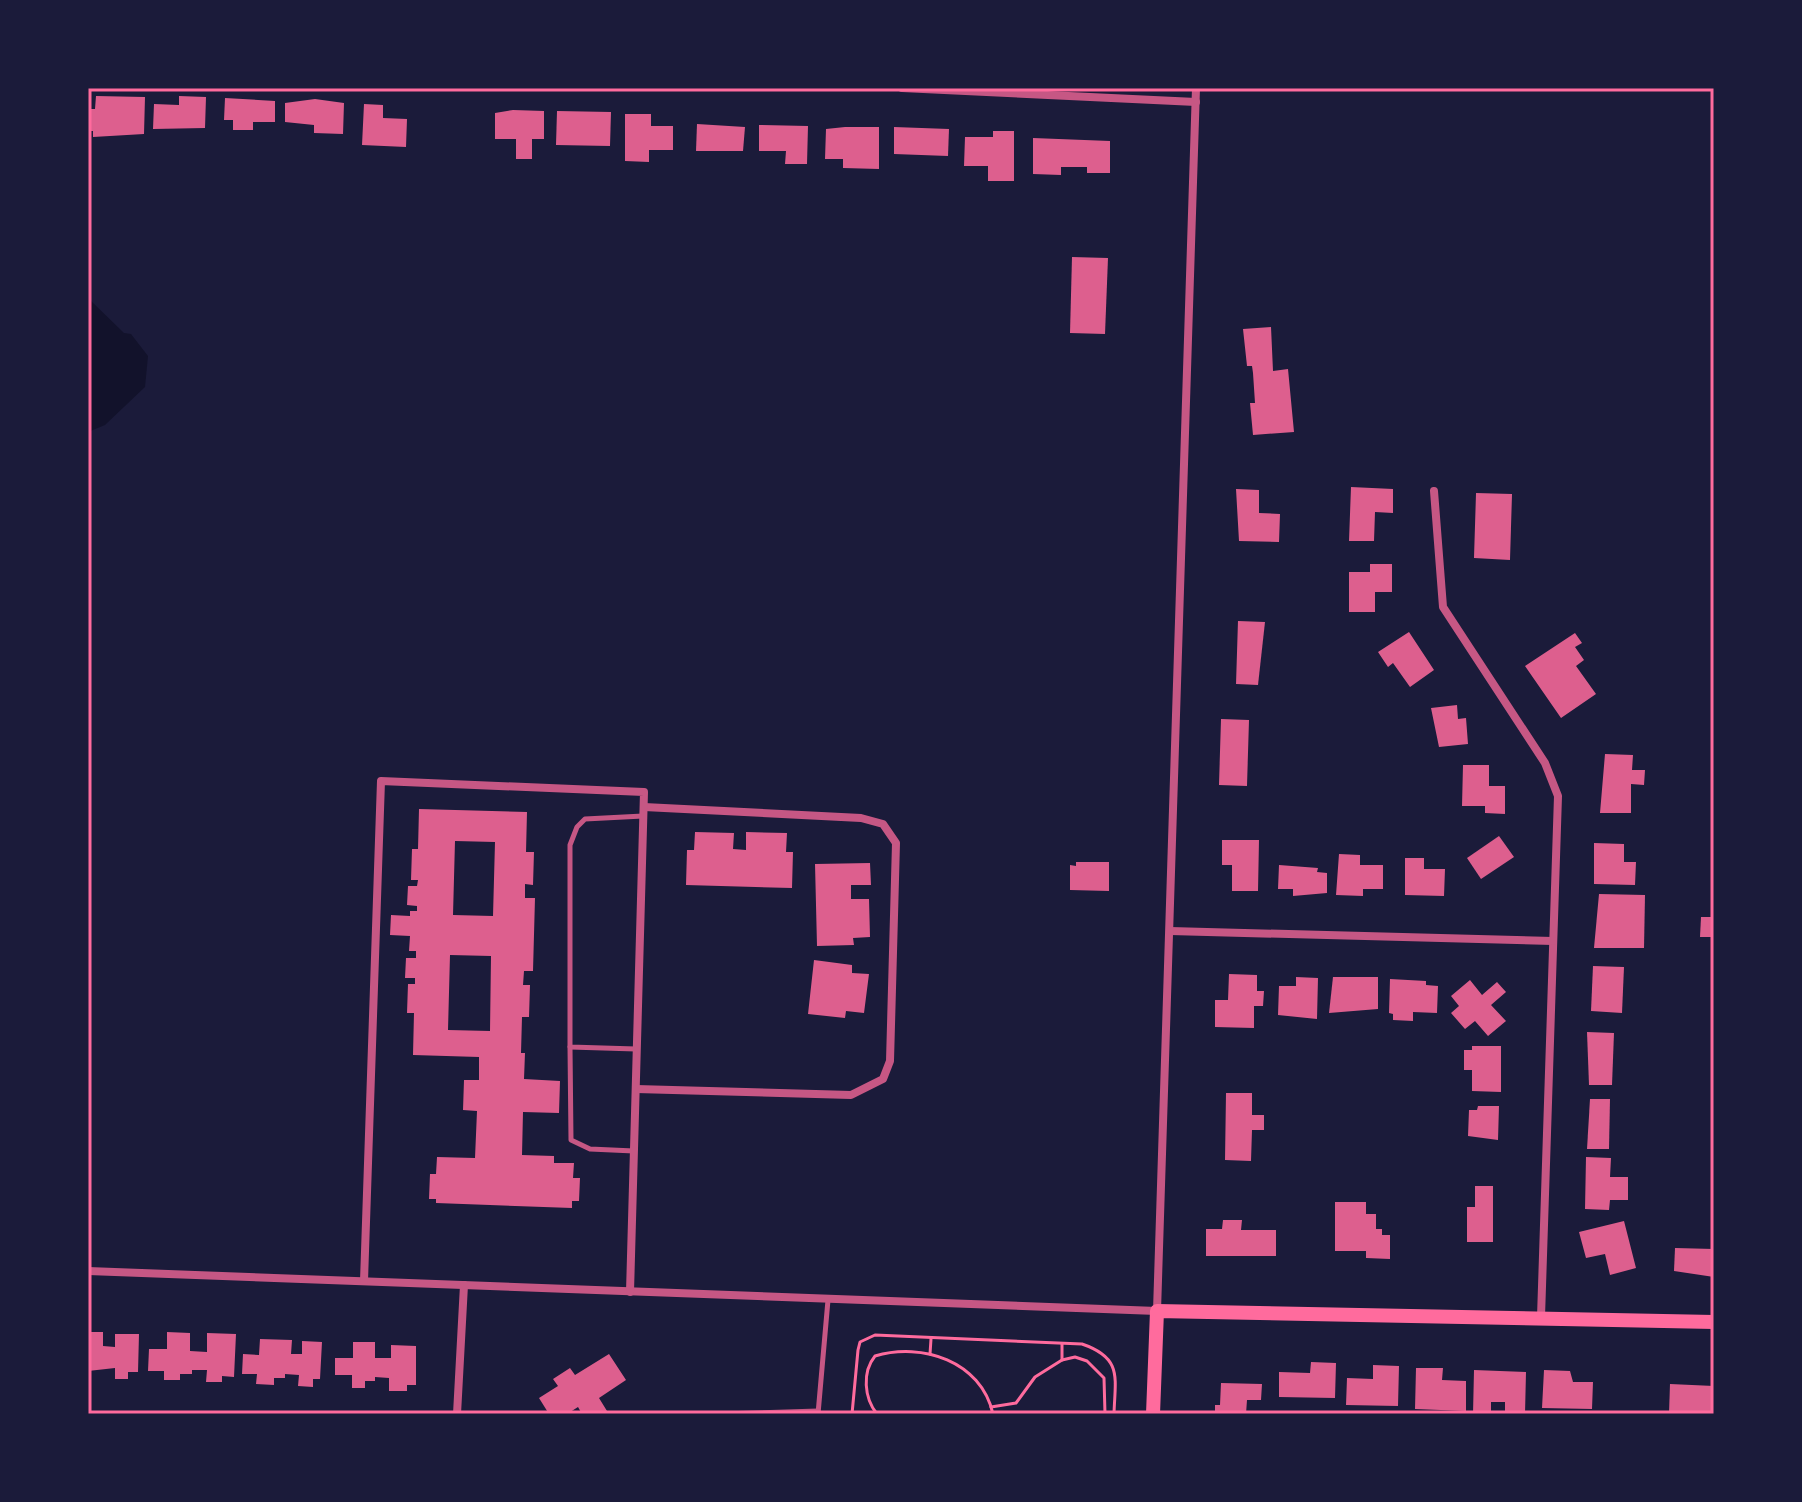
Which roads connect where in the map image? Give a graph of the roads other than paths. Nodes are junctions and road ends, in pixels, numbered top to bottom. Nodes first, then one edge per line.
1 (902, 88) edge
2 (1196, 88) edge
3 (1196, 102) junction
4 (1434, 491) dead end
5 (644, 812) junction
6 (1170, 931) junction
7 (1553, 941) junction
8 (570, 1047) junction
9 (637, 1049) junction
10 (636, 1089) junction
11 (634, 1151) junction
12 (88, 1271) edge
13 (364, 1281) junction
14 (464, 1285) junction
15 (630, 1292) junction
16 (828, 1300) junction
17 (1157, 1311) junction
18 (1541, 1317) junction
19 (1714, 1322) edge
20 (818, 1412) edge
21 (457, 1414) edge
22 (721, 1414) edge
23 (1153, 1414) edge

1 - 3 street
2 - 3 street
3 - 6 street
4 - 7 street
5 - 8 lane
5 - 9 street
5 - 10 street
5 - 13 street
6 - 7 street
6 - 17 street
7 - 18 street
8 - 9 lane
8 - 11 lane
9 - 10 street
10 - 11 street
11 - 15 street
12 - 13 street
13 - 14 street
14 - 15 street
14 - 21 street
15 - 16 street
16 - 17 street
16 - 20 lane
17 - 18 main road
17 - 23 main road
18 - 19 main road
20 - 22 lane

